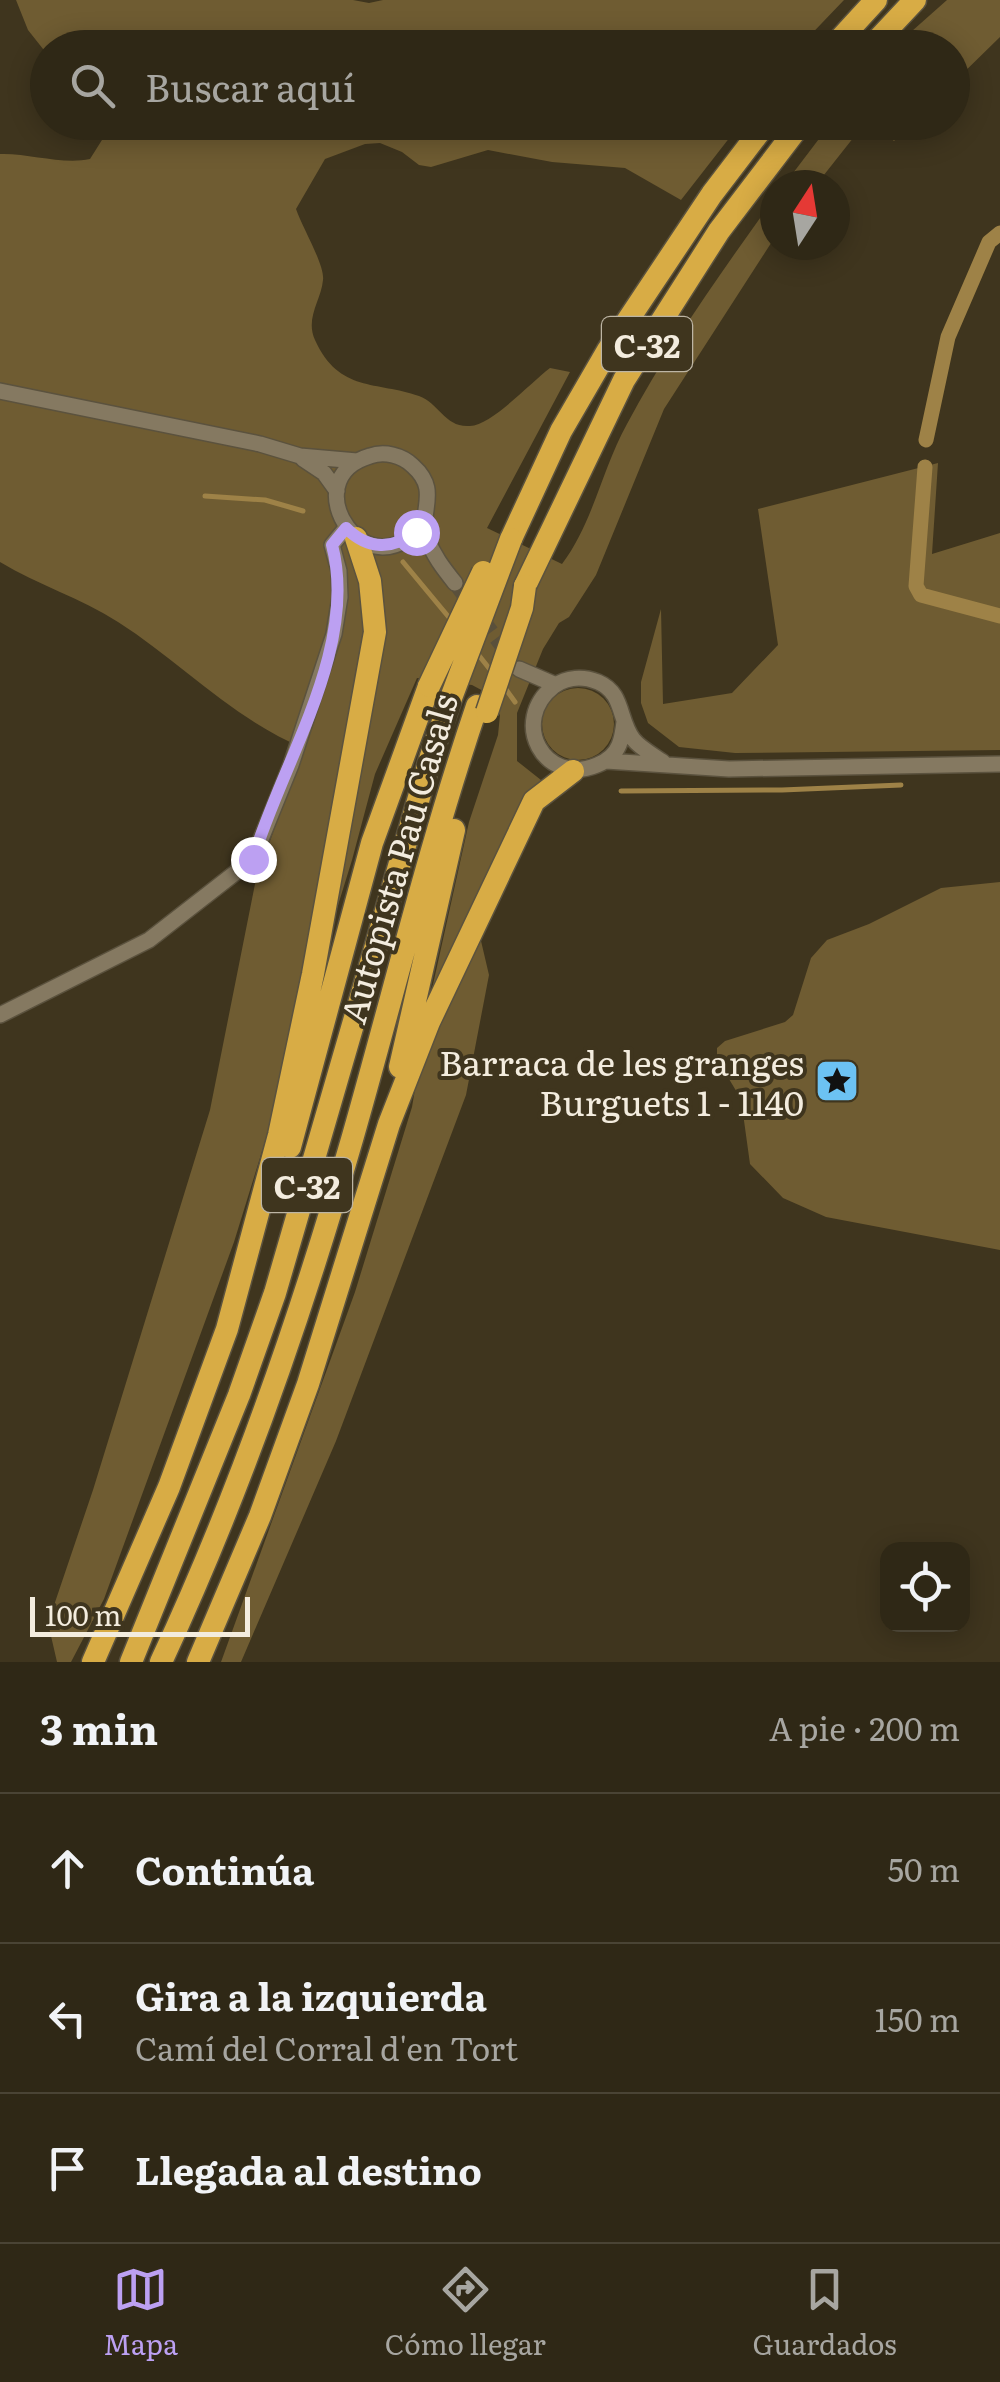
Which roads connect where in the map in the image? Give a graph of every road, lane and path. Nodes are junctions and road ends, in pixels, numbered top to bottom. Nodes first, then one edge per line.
1 (876, 0) edge
2 (914, 0) edge
3 (848, 30) edge
4 (886, 30) edge
5 (753, 140) edge
6 (788, 140) edge
7 (0, 391) edge
8 (300, 456) junction
9 (358, 461) junction
10 (337, 492) junction
11 (425, 519) junction
12 (351, 533) junction
13 (506, 536) junction
14 (404, 541) junction
15 (434, 557) junction
16 (455, 583) tunnel mouth
17 (556, 684) junction
18 (538, 702) junction
19 (482, 709) junction
20 (624, 722) junction
21 (606, 760) junction
22 (663, 762) junction
23 (1000, 764) edge
24 (573, 771) junction
25 (0, 1015) edge
26 (389, 1124) junction
27 (227, 1329) junction
28 (94, 1660) edge
29 (132, 1662) edge
30 (161, 1662) edge
31 (198, 1662) edge

1 - 3 highway
2 - 4 highway
5 - 13 highway, Autopista Pau Casals / C-32
6 - 19 highway, Autopista Pau Casals / C-32, bridge
7 - 8 street
8 - 9 street
8 - 10 street
9 - 10 street
9 - 11 street
10 - 12 street
11 - 14 street
11 - 15 street
12 - 14 street
12 - 25 street
12 - 27 highway
13 - 27 highway, bridge
13 - 29 highway, Autopista Pau Casals / C-32, bridge
14 - 15 street
15 - 16 street
17 - 18 street
17 - 18 street
17 - 20 street
18 - 24 street
19 - 26 highway
19 - 30 highway, Autopista Pau Casals / C-32
20 - 21 street
20 - 22 street
21 - 22 street
21 - 24 street
22 - 23 street
24 - 26 highway
26 - 31 highway
27 - 28 highway

